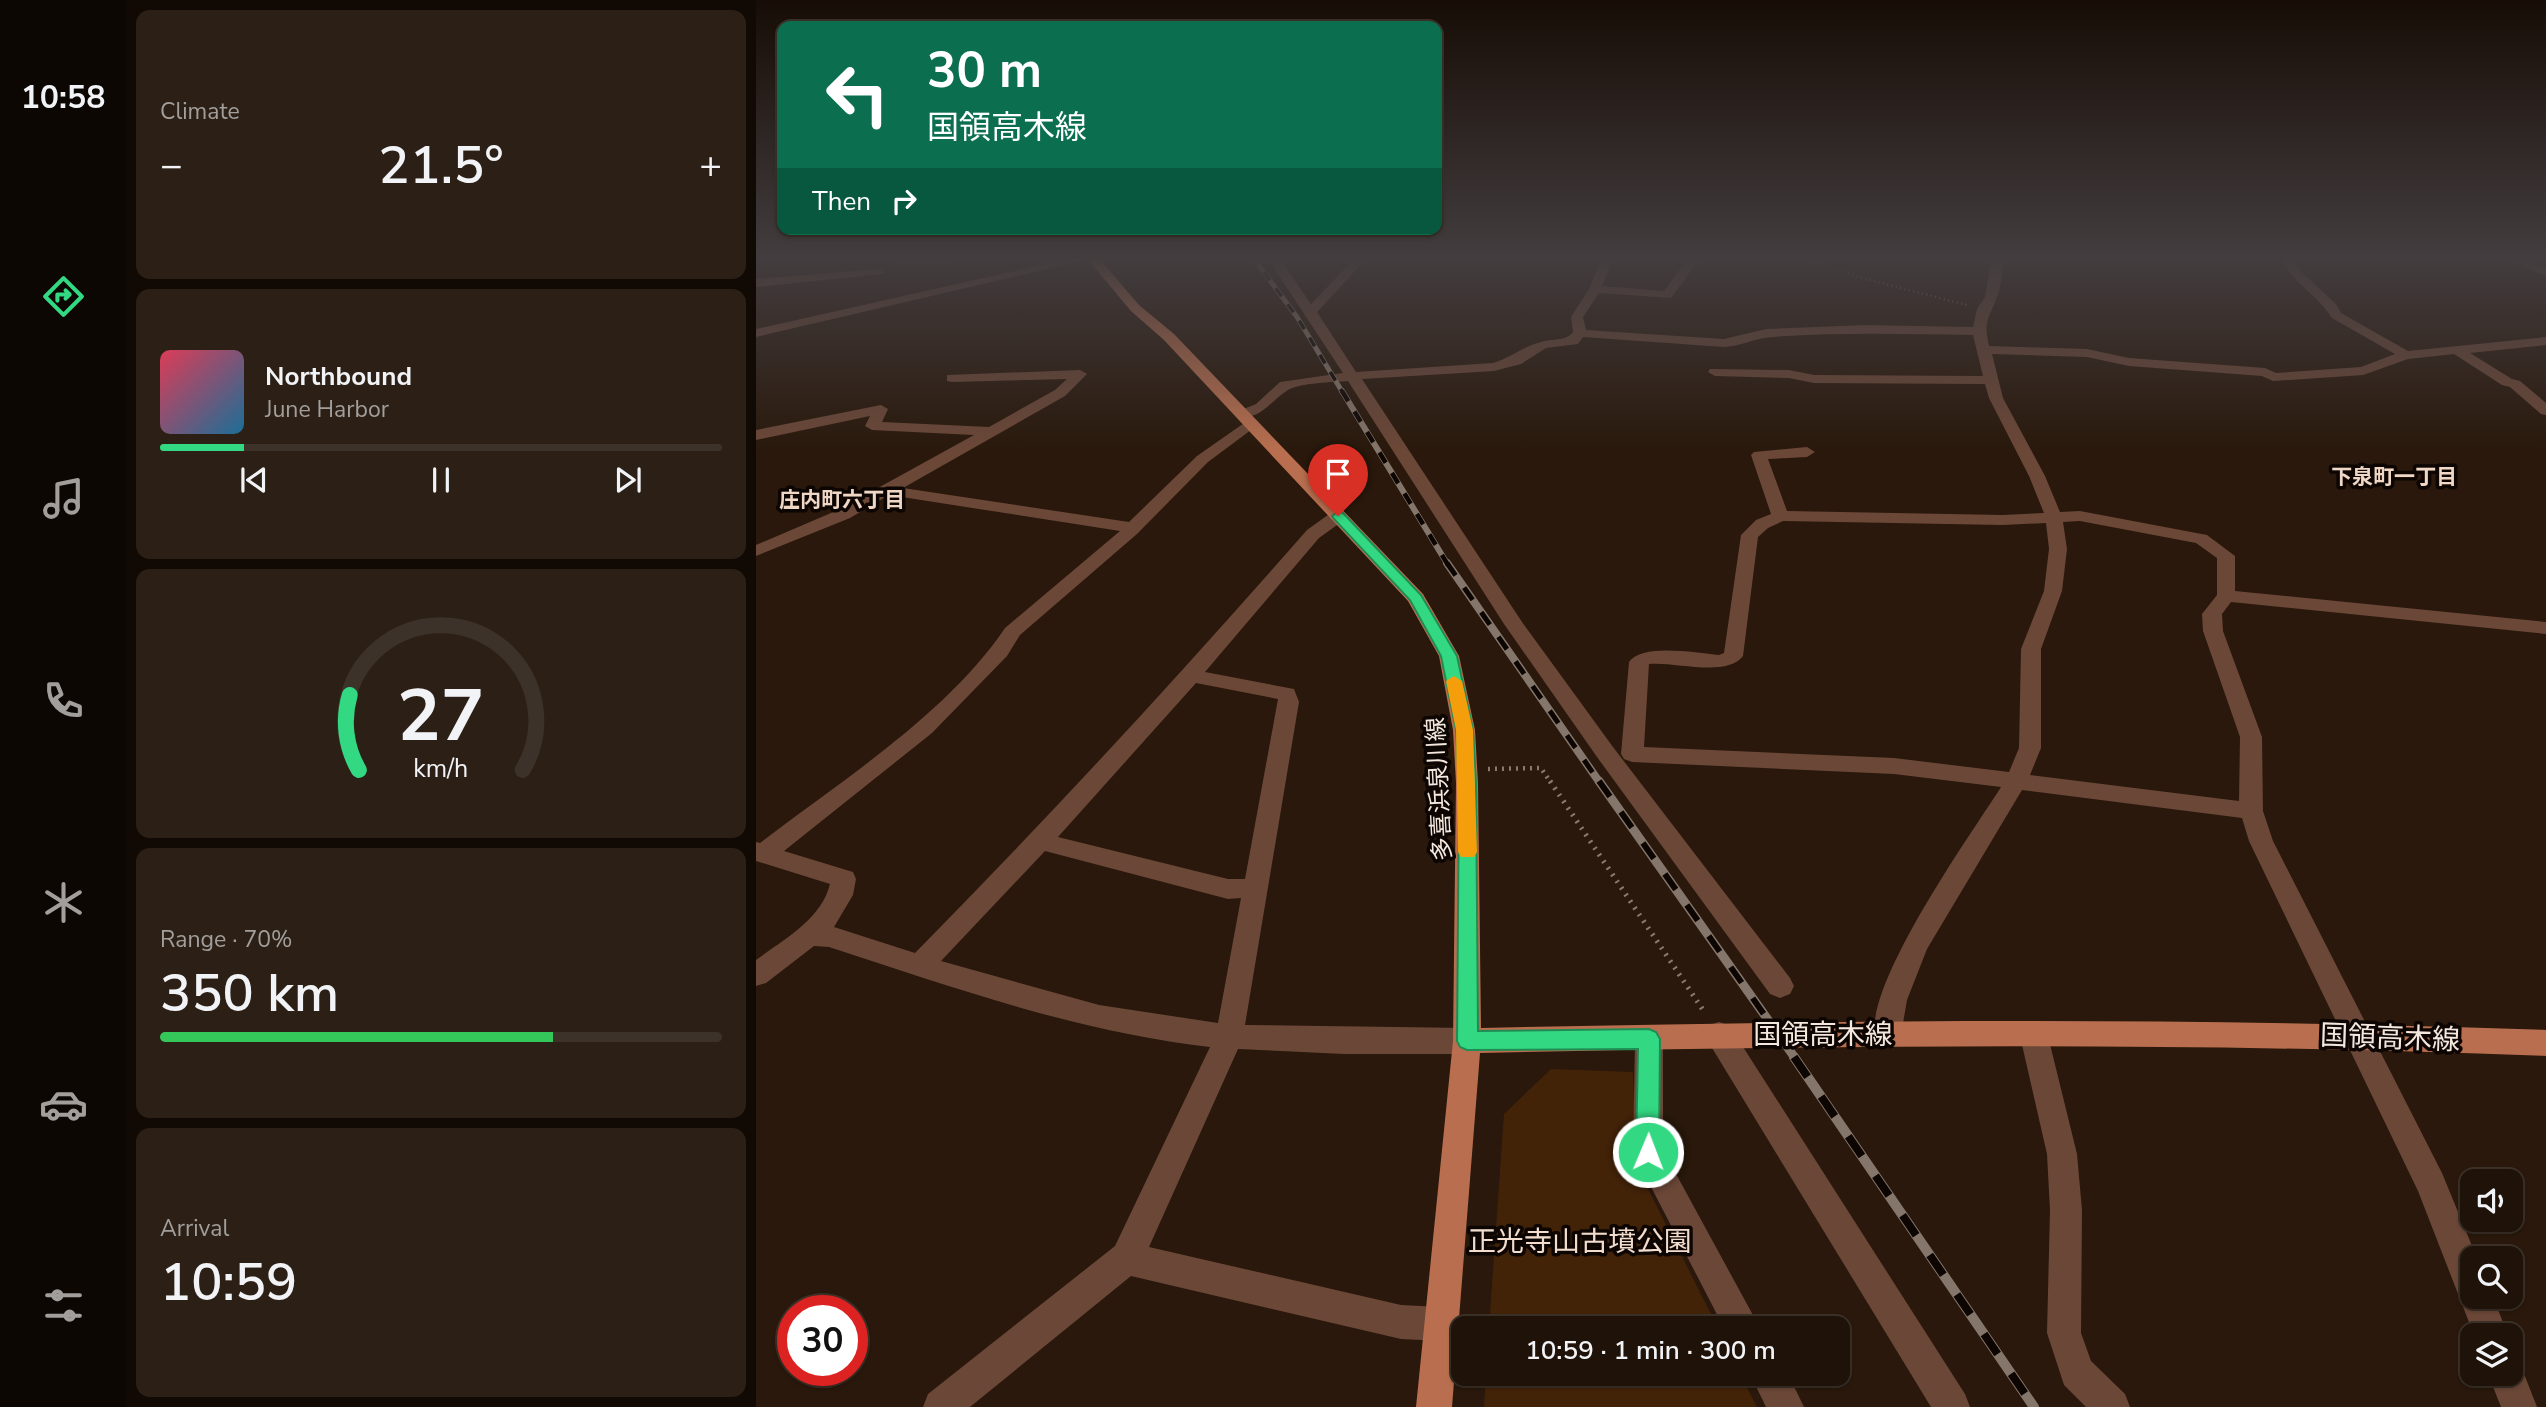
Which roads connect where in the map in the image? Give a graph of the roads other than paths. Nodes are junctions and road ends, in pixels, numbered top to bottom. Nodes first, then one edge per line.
1 (802, 322) edge
2 (1152, 322) edge
3 (1317, 322) edge
4 (1578, 322) edge
5 (1982, 322) edge
6 (2348, 322) edge
7 (756, 333) edge
8 (1580, 333) junction
9 (1981, 341) junction
10 (2546, 341) edge
11 (2457, 350) junction
12 (2406, 355) junction
13 (1716, 372) dead end
14 (1351, 376) junction
15 (952, 378) dead end
16 (1990, 380) junction
17 (2546, 411) edge
18 (1247, 419) junction
19 (989, 431) junction
20 (756, 435) edge
21 (1807, 452) dead end
22 (887, 490) junction
23 (1338, 516) junction
24 (1780, 516) junction
25 (2054, 517) junction
26 (1133, 528) junction
27 (756, 551) edge
28 (2226, 596) junction
29 (2546, 628) edge
30 (1191, 676) junction
31 (1605, 752) junction
32 (1632, 754) junction
33 (2016, 782) junction
34 (2251, 811) junction
35 (1040, 841) junction
36 (760, 853) edge
37 (1256, 888) junction
38 (812, 935) junction
39 (920, 965) junction
40 (756, 975) edge
41 (1780, 986) dead end
42 (1719, 1034) junction
43 (1887, 1035) junction
44 (2034, 1036) junction
45 (2360, 1036) junction
46 (1229, 1037) junction
47 (1649, 1039) junction
48 (1467, 1041) junction
49 (2546, 1044) edge
50 (2460, 1256) edge
51 (1127, 1258) junction
52 (1737, 1316) edge
53 (1442, 1324) junction
54 (1775, 1386) edge
55 (2511, 1386) edge
56 (941, 1407) edge
57 (1434, 1407) edge
58 (1786, 1407) edge
59 (1952, 1407) edge
60 (2112, 1407) edge
61 (2519, 1407) edge

1 - 7 street
2 - 18 main road, 多喜浜泉川線
3 - 14 street
4 - 8 street
5 - 9 street
6 - 12 street
8 - 9 street
8 - 14 street
9 - 12 street
9 - 16 street
10 - 11 street
11 - 12 street
11 - 17 street
13 - 16 street
14 - 18 street
14 - 31 street
15 - 19 street
16 - 25 street
18 - 23 main road, 多喜浜泉川線
18 - 26 street
19 - 20 street
19 - 22 street
21 - 24 street
22 - 26 street
22 - 27 street
23 - 30 street
23 - 48 main road, 多喜浜泉川線
24 - 25 street
24 - 32 street
25 - 28 street
25 - 33 street
26 - 36 street
28 - 29 street
28 - 34 street
30 - 35 street
30 - 37 street
31 - 32 street
31 - 41 street
32 - 33 street
33 - 34 street
33 - 43 street
34 - 45 street
35 - 37 street
35 - 39 street
36 - 38 street
37 - 46 street
38 - 39 street
38 - 40 street
39 - 46 street
42 - 43 main road, 国領高木線
42 - 47 main road, 国領高木線
42 - 59 street
43 - 44 main road, 国領高木線
44 - 45 main road, 国領高木線
44 - 60 street
45 - 49 main road, 国領高木線
45 - 50 street
46 - 48 street
46 - 51 street
47 - 48 main road, 国領高木線
47 - 52 street
48 - 53 main road
51 - 53 street
51 - 56 street
53 - 57 main road
54 - 58 street
55 - 61 street

